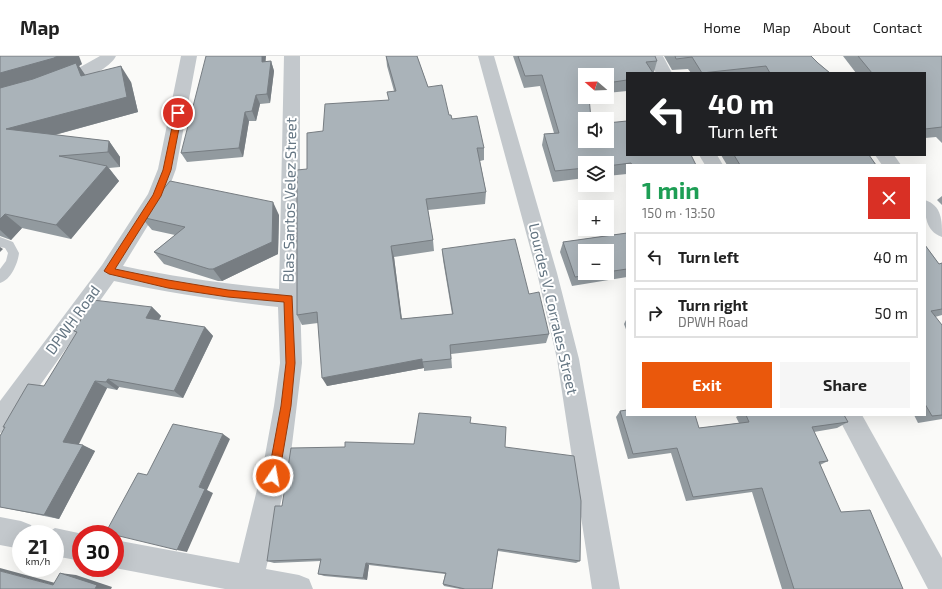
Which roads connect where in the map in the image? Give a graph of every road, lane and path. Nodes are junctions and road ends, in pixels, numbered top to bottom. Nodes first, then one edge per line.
1 (108, 56) edge
2 (189, 56) edge
3 (292, 56) edge
4 (486, 56) edge
5 (655, 56) edge
6 (663, 72) edge
7 (0, 101) edge
8 (885, 156) edge
9 (891, 164) edge
10 (926, 208) edge
11 (942, 229) edge
12 (0, 242) edge
13 (109, 271) junction
14 (0, 278) edge
15 (289, 299) junction
16 (850, 416) edge
17 (0, 421) edge
18 (0, 531) edge
19 (12, 534) edge
20 (124, 556) edge
21 (249, 581) junction
22 (942, 586) edge
23 (299, 589) edge
24 (606, 589) edge

1 - 7 street
2 - 13 street, DPWH Road
3 - 15 street, Blas Santos Velez Street
4 - 24 street, Lourdes V. Corrales Street
5 - 6 street
8 - 9 street
10 - 11 street
12 - 14 lane
13 - 15 street
13 - 17 street, DPWH Road
15 - 21 street, Blas Santos Velez Street
16 - 22 street
18 - 19 street
20 - 21 street
21 - 23 street

